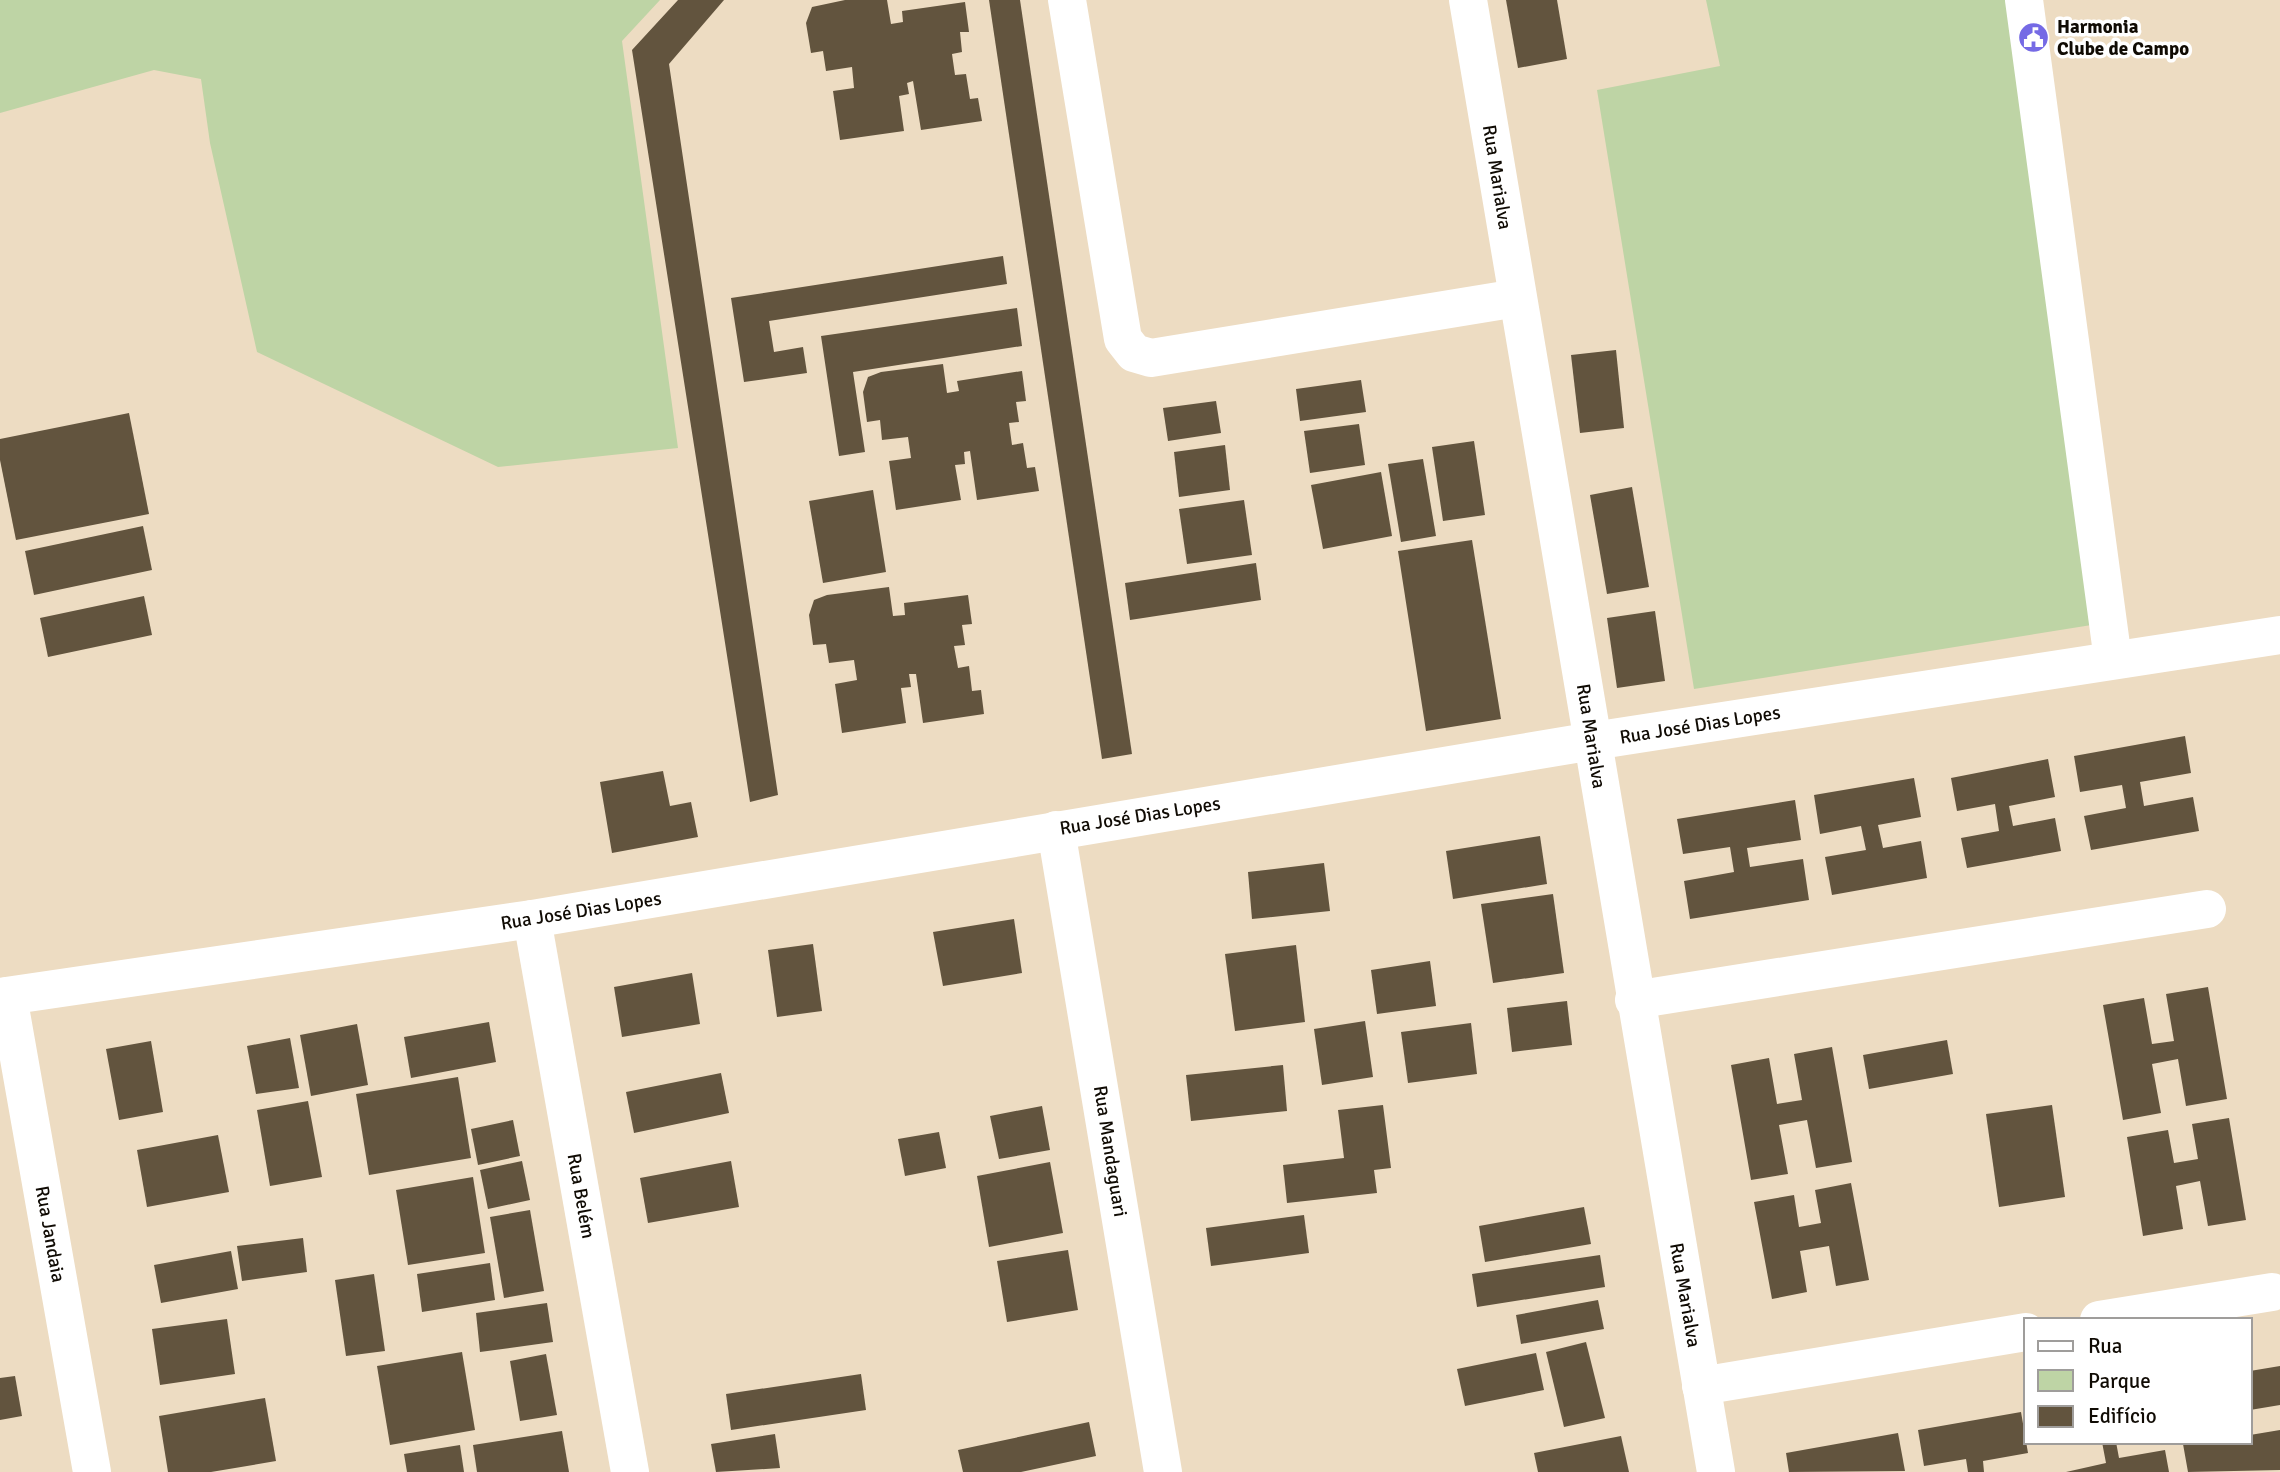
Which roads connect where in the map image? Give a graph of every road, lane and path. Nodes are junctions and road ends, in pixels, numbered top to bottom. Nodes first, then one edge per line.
1 (1067, 0) edge
2 (1468, 0) edge
3 (2024, 0) edge
4 (1517, 298) junction
5 (2280, 635) edge
6 (2113, 660) junction
7 (1593, 741) junction
8 (1056, 830) junction
9 (2207, 909) dead end
10 (532, 919) junction
11 (4, 996) edge
12 (1634, 1000) junction
13 (2272, 1292) dead end
14 (2111, 1318) edge
15 (2024, 1332) edge
16 (1701, 1386) junction
17 (92, 1472) edge
18 (630, 1472) edge
19 (1163, 1472) edge
20 (1716, 1472) edge

1 - 4 street
2 - 4 street, Rua Marialva
3 - 6 street
4 - 7 street, Rua Marialva
5 - 6 street, Rua José Dias Lopes
6 - 7 street, Rua José Dias Lopes
7 - 8 street, Rua José Dias Lopes
7 - 12 street, Rua Marialva
8 - 10 street, Rua José Dias Lopes
8 - 19 street, Rua Mandaguari
9 - 12 street
10 - 11 street, Rua José Dias Lopes
10 - 18 street, Rua Belém
11 - 17 street, Rua Jandaia
12 - 16 street, Rua Marialva
13 - 14 street
15 - 16 street
16 - 20 street, Rua Marialva

